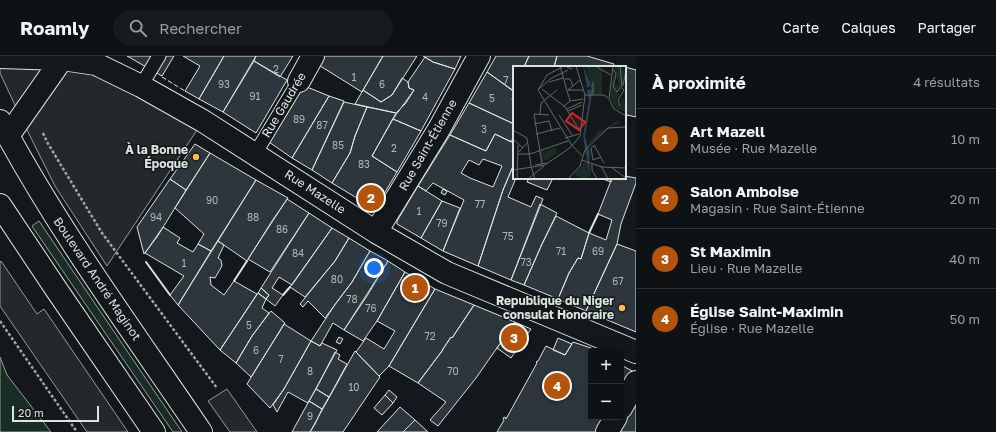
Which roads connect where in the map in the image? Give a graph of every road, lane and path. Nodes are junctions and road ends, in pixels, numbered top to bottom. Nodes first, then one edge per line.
1 (159, 56) edge
2 (313, 56) edge
3 (479, 56) edge
4 (0, 57) edge
5 (62, 60) junction
6 (299, 81) joint
7 (141, 86) junction
8 (30, 104) junction
9 (3, 132) edge
10 (255, 154) junction
11 (0, 205) edge
12 (376, 232) junction
13 (0, 321) edge
14 (636, 352) edge
15 (636, 382) edge
16 (217, 388) dead end
17 (624, 403) edge
18 (614, 420) edge
19 (76, 432) edge
20 (154, 432) edge
21 (201, 432) edge
22 (607, 432) edge

1 - 7 lane
2 - 6 street, Rue Gaudrée
3 - 12 street, Rue Saint-Étienne
4 - 5 street, Rue Mazelle
5 - 7 street, Rue Mazelle
5 - 8 street
6 - 10 lane, Rue Gaudrée
7 - 10 street, Rue Mazelle
8 - 9 street
8 - 16 path
9 - 21 street, Boulevard André Maginot
10 - 12 street, Rue Mazelle
11 - 20 street
12 - 14 street, Rue Mazelle
13 - 19 path
15 - 17 street
18 - 22 street

